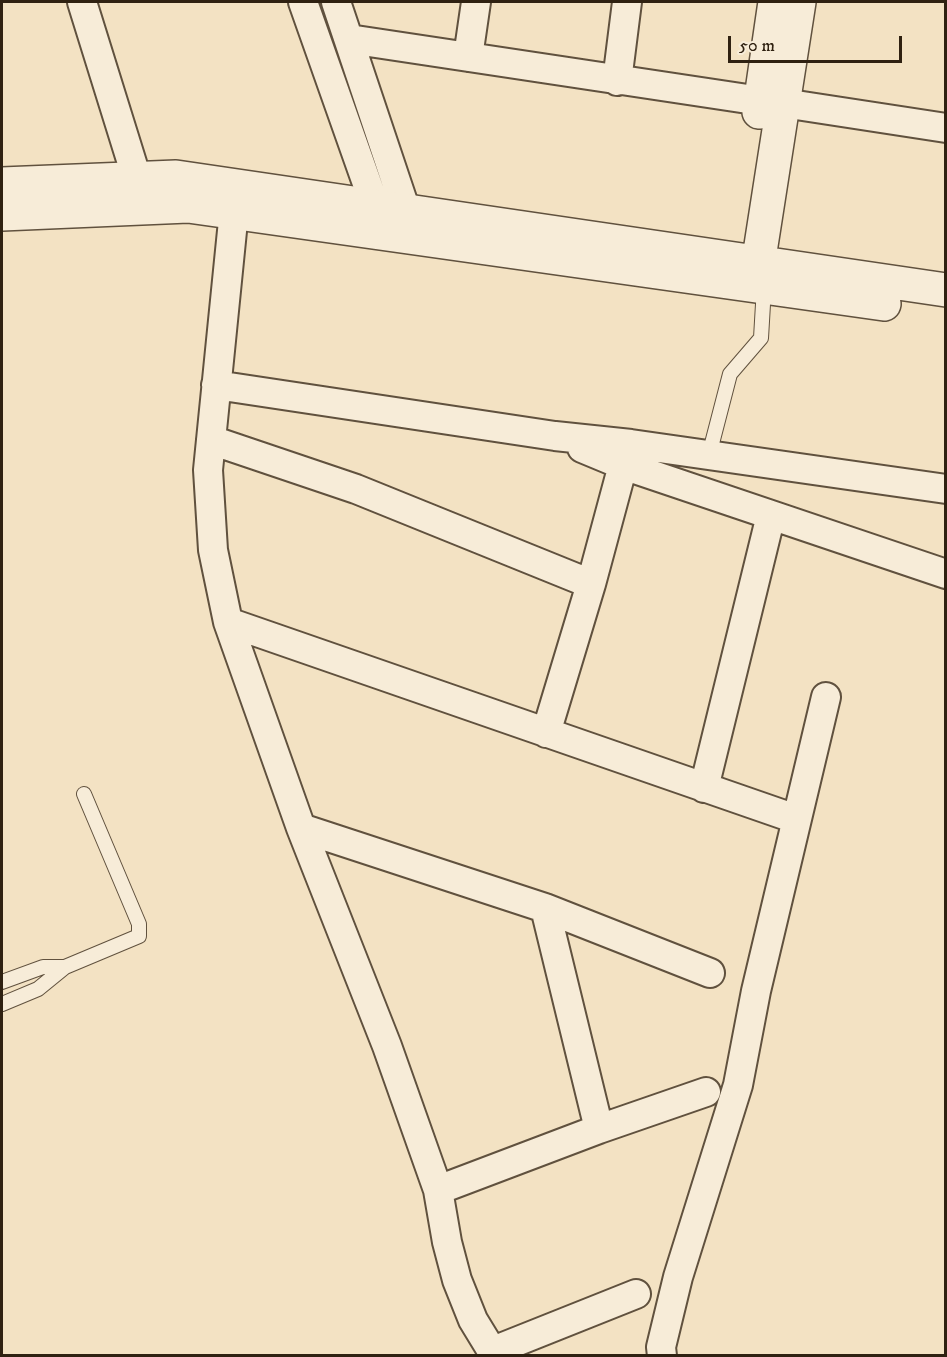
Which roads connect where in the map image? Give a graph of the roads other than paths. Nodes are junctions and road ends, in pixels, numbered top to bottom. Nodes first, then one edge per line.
1 (82, 2) edge
2 (303, 2) edge
3 (336, 2) edge
4 (476, 2) edge
5 (627, 2) edge
6 (775, 2) edge
7 (799, 2) edge
8 (349, 39) junction
9 (468, 57) junction
10 (617, 81) junction
11 (772, 102) junction
12 (945, 128) edge
13 (137, 179) junction
14 (2, 184) edge
15 (235, 199) junction
16 (391, 209) junction
17 (2, 214) edge
18 (750, 276) junction
19 (945, 290) edge
20 (945, 313) edge
21 (216, 385) junction
22 (211, 440) junction
23 (627, 455) junction
24 (709, 455) junction
25 (945, 489) edge
26 (771, 515) junction
27 (945, 574) edge
28 (591, 584) junction
29 (228, 622) junction
30 (826, 697) dead end
31 (546, 733) junction
32 (704, 788) junction
33 (84, 794) dead end
34 (796, 819) junction
35 (301, 828) junction
36 (545, 908) junction
37 (65, 968) junction
38 (710, 973) dead end
39 (2, 982) edge
40 (2, 1004) edge
41 (706, 1092) dead end
42 (598, 1129) junction
43 (438, 1190) junction
44 (636, 1294) dead end
45 (494, 1354) edge
46 (662, 1356) edge

1 - 13 street
2 - 16 street
3 - 8 street
4 - 9 street
5 - 10 street
6 - 11 street
7 - 11 street
8 - 9 street
8 - 16 street
9 - 10 street
10 - 11 street
11 - 12 street
11 - 18 street
13 - 14 street
13 - 15 street
15 - 16 street
15 - 17 street
15 - 18 street
15 - 21 street
16 - 18 street
18 - 19 street
18 - 20 street
18 - 24 lane
21 - 22 street
21 - 23 street
22 - 28 street
22 - 29 street
23 - 24 street
23 - 26 street
23 - 28 street
24 - 25 street
26 - 27 street
26 - 32 street
28 - 31 street
29 - 31 street
29 - 35 street
30 - 34 street
31 - 32 street
32 - 34 street
33 - 37 lane
34 - 46 street
35 - 36 street
35 - 43 street
36 - 38 street
36 - 42 street
37 - 39 lane
37 - 40 lane
41 - 42 street
42 - 43 street
43 - 45 street
44 - 45 street

